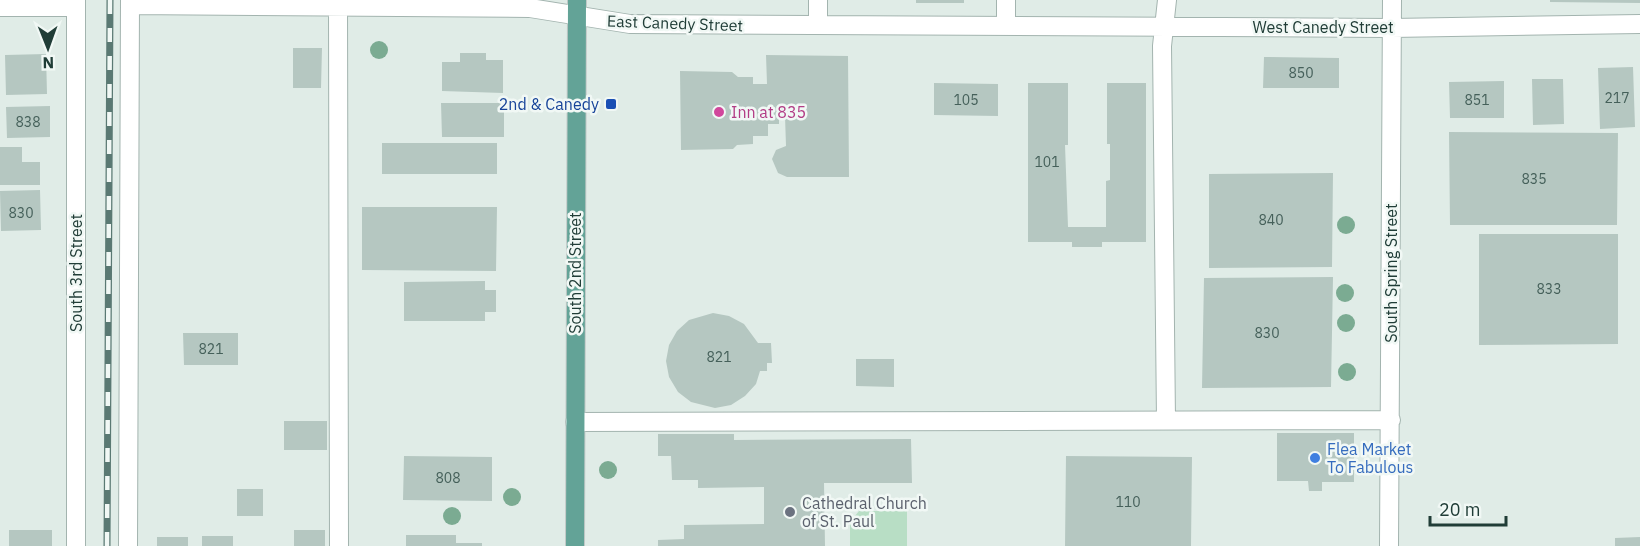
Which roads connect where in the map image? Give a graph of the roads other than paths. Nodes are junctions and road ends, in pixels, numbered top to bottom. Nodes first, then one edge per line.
1 (818, 0) edge
2 (1006, 0) edge
3 (1167, 0) edge
4 (1392, 0) edge
5 (76, 3) edge
6 (130, 3) edge
7 (338, 4) edge
8 (0, 7) edge
9 (577, 9) edge
10 (1640, 24) edge
11 (818, 25) junction
12 (1005, 25) junction
13 (1163, 26) junction
14 (1392, 28) junction
15 (1166, 420) junction
16 (1390, 420) junction
17 (575, 422) junction
18 (76, 546) edge
19 (128, 546) edge
20 (339, 546) edge
21 (574, 546) edge
22 (1389, 546) edge

1 - 11 street
2 - 12 street
3 - 13 street
4 - 14 street, South Spring Street
5 - 8 street
5 - 18 street, South 3rd Street
6 - 7 street, East Canedy Street
6 - 19 street
7 - 9 street, East Canedy Street
7 - 20 street
9 - 11 street, East Canedy Street
9 - 17 main road, South 2nd Street
10 - 14 street, West Canedy Street
11 - 12 street, East Canedy Street
12 - 13 street, West Canedy Street
13 - 14 street, West Canedy Street
13 - 15 street
14 - 16 street, South Spring Street
15 - 16 street
15 - 17 street
16 - 22 street, South Spring Street
17 - 21 main road, South 2nd Street

